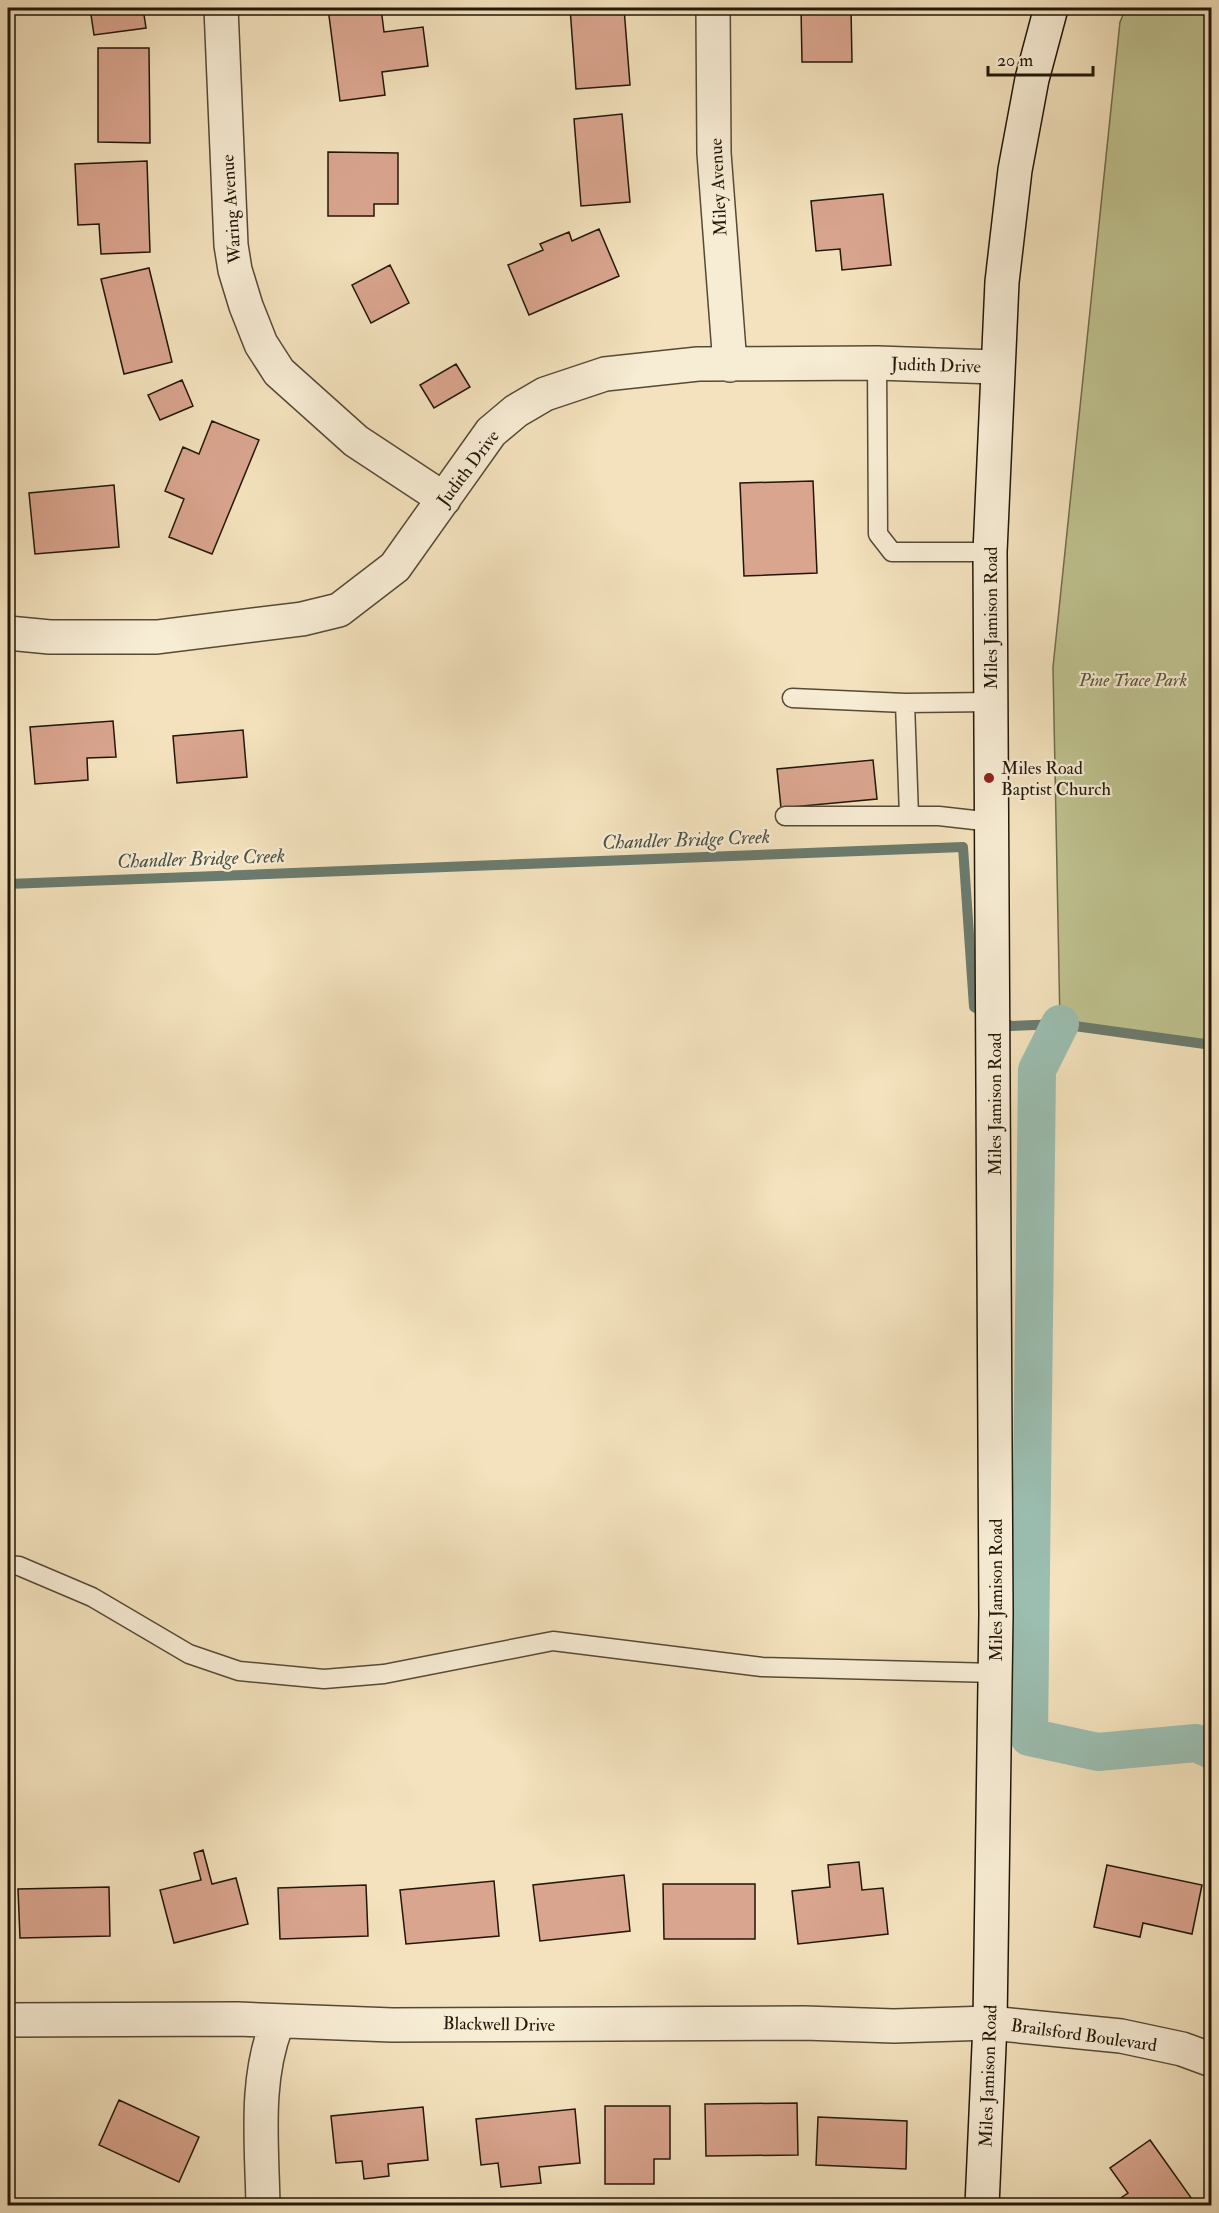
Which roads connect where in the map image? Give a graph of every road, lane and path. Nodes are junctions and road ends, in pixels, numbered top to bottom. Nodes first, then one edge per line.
1 (220, 8) edge
2 (713, 8) edge
3 (1051, 8) edge
4 (877, 363) junction
5 (730, 366) junction
6 (996, 367) junction
7 (444, 499) junction
8 (990, 552) junction
9 (8, 633) edge
10 (792, 698) dead end
11 (992, 702) junction
12 (905, 703) junction
13 (785, 816) dead end
14 (909, 816) junction
15 (992, 822) junction
16 (8, 1565) edge
17 (995, 1673) junction
18 (8, 2020) edge
19 (278, 2021) junction
20 (990, 2023) junction
21 (1212, 2060) edge
22 (263, 2205) edge
23 (982, 2205) edge

1 - 7 street, Waring Avenue
2 - 5 street, Miley Avenue
3 - 6 street, Miles Jamison Road
4 - 5 street, Judith Drive
4 - 6 street, Judith Drive
4 - 8 lane
5 - 7 street, Judith Drive
6 - 8 street, Miles Jamison Road
7 - 9 street, Judith Drive
8 - 11 street, Miles Jamison Road
10 - 12 lane
11 - 12 lane
11 - 15 street, Miles Jamison Road
12 - 14 lane
13 - 14 lane
14 - 15 lane
15 - 17 street, Miles Jamison Road
16 - 17 lane
17 - 20 street, Miles Jamison Road
18 - 19 street, Blackwell Drive
19 - 20 street, Blackwell Drive
19 - 22 street
20 - 21 street, Brailsford Boulevard
20 - 23 street, Miles Jamison Road

